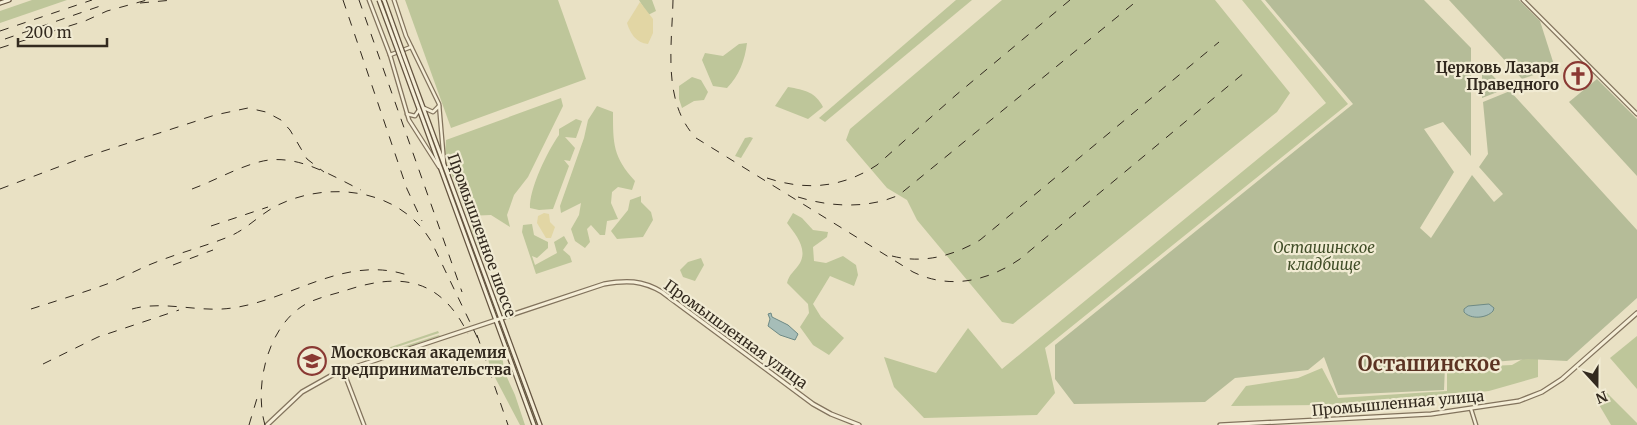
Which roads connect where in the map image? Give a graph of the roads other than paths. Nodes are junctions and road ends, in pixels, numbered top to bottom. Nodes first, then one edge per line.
1 (9, 0) edge
2 (368, 0) edge
3 (379, 0) edge
4 (384, 0) edge
5 (394, 0) edge
6 (1523, 0) edge
7 (0, 3) edge
8 (411, 47) junction
9 (401, 54) junction
10 (390, 55) junction
11 (439, 104) junction
12 (424, 108) junction
13 (419, 110) junction
14 (406, 112) junction
15 (1637, 114) edge
16 (444, 164) junction
17 (439, 167) junction
18 (1637, 312) edge
19 (500, 318) junction
20 (494, 320) junction
21 (344, 370) junction
22 (1471, 409) junction
23 (1300, 423) edge
24 (362, 424) edge
25 (267, 425) edge
26 (534, 425) edge
27 (540, 425) edge
28 (859, 425) edge
29 (1220, 425) edge
30 (1476, 425) edge

1 - 7 street
2 - 10 street
3 - 9 street, bridge
4 - 9 street, bridge
5 - 8 street
6 - 15 street
8 - 10 street
8 - 11 street
9 - 12 street, Промышленное шоссе
9 - 13 street, Промышленное шоссе
10 - 14 street
11 - 12 street
11 - 16 street
12 - 16 street, Промышленное шоссе
13 - 14 street
13 - 17 street, Промышленное шоссе
14 - 17 street
16 - 19 street, Промышленное шоссе
17 - 20 street, Промышленное шоссе
18 - 22 street, Промышленная улица
19 - 20 street, Промышленная улица
19 - 27 street, Промышленное шоссе
19 - 28 street, Промышленная улица
20 - 21 street, Промышленная улица
20 - 26 street, Промышленное шоссе
21 - 24 street
21 - 25 street, Промышленная улица
22 - 23 street, Промышленная улица
22 - 30 street
23 - 29 street, Промышленная улица

